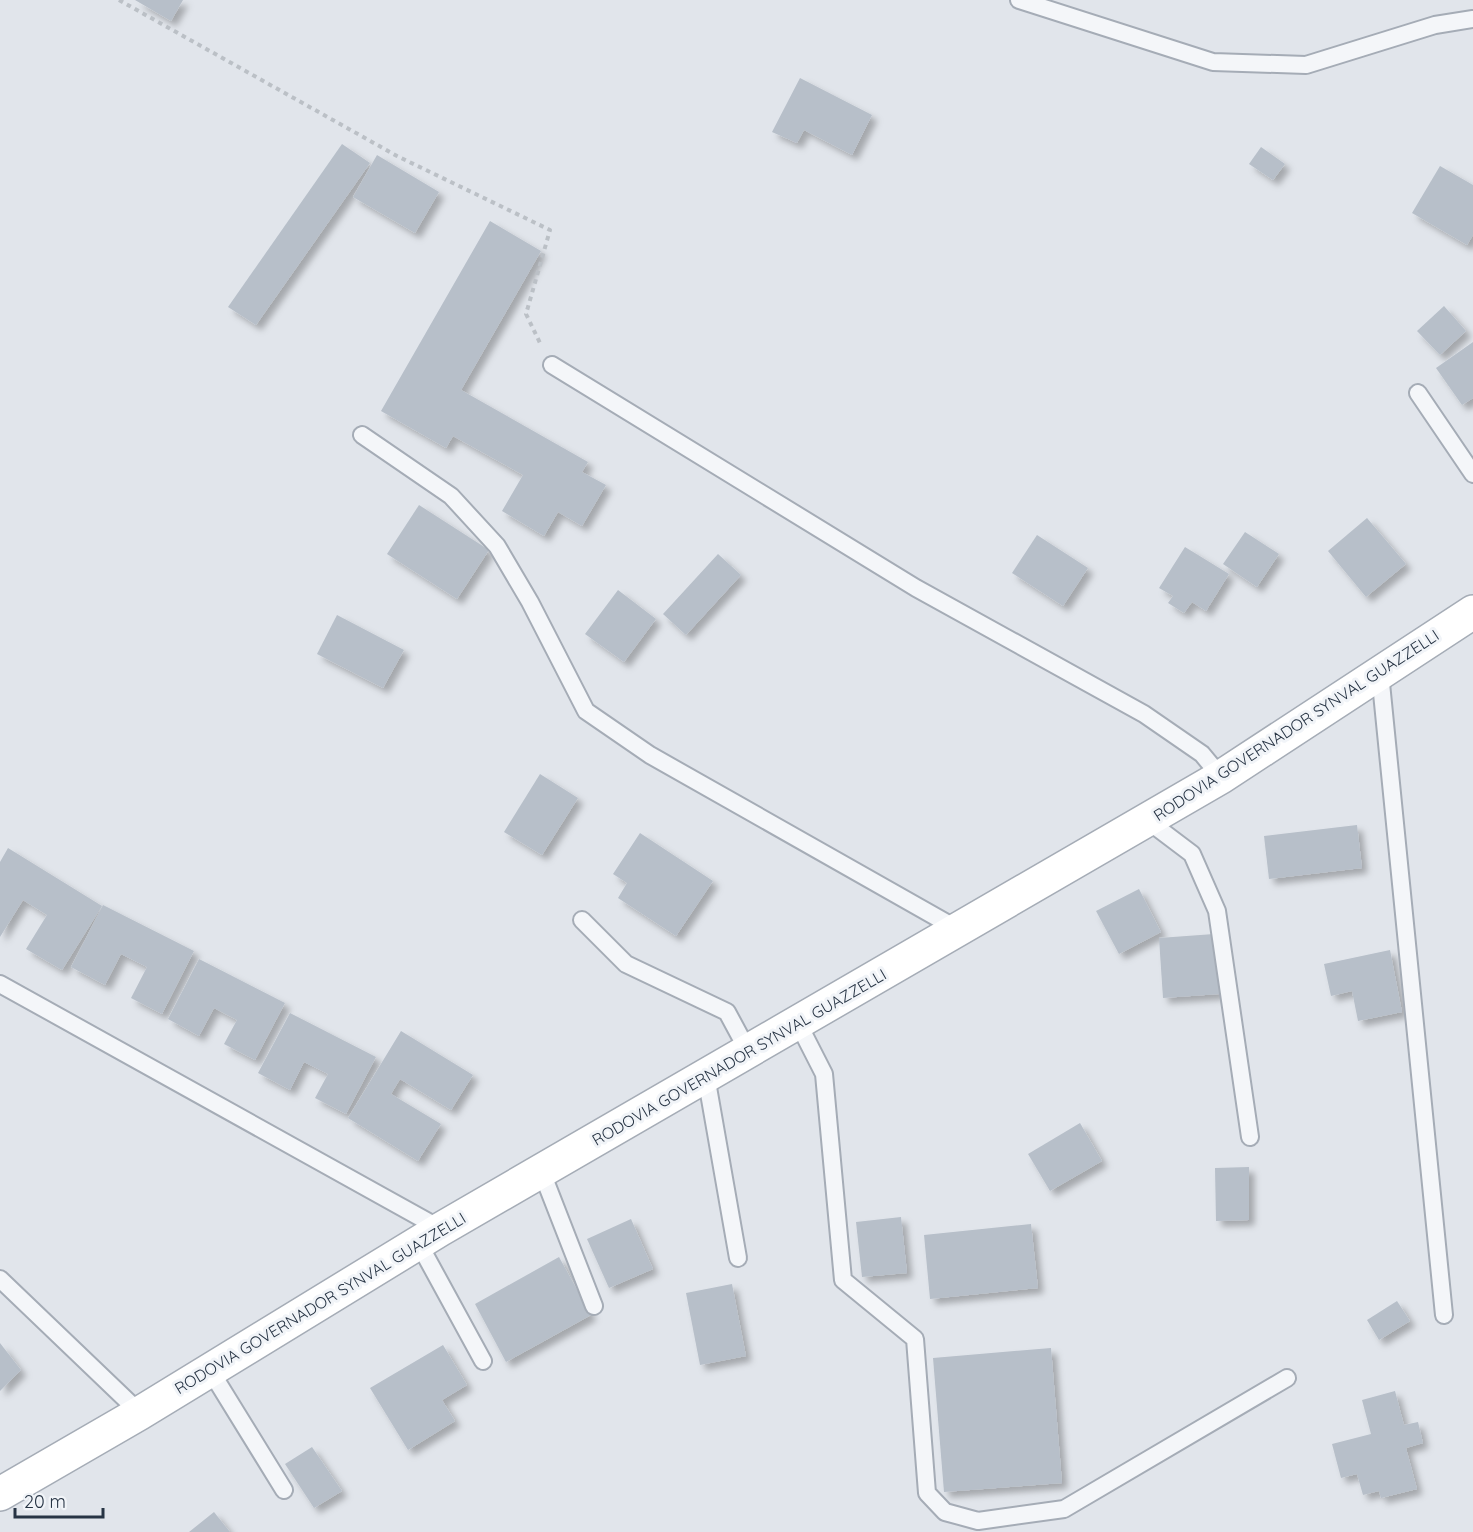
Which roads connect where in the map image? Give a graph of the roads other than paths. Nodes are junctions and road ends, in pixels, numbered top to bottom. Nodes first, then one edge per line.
1 (1019, 0) edge
2 (1473, 20) edge
3 (552, 365) road end
4 (1418, 393) dead end
5 (362, 435) dead end
6 (1473, 474) edge
7 (1473, 612) edge
8 (1380, 673) junction
9 (1221, 777) junction
10 (1148, 820) junction
11 (582, 920) dead end
12 (959, 930) junction
13 (0, 984) edge
14 (798, 1023) junction
15 (748, 1051) junction
16 (706, 1076) junction
17 (1250, 1137) dead end
18 (542, 1170) junction
19 (429, 1235) junction
20 (738, 1258) dead end
21 (0, 1279) edge
22 (594, 1306) dead end
23 (1444, 1315) dead end
24 (483, 1361) dead end
25 (210, 1370) junction
26 (1287, 1378) dead end
27 (140, 1413) junction
28 (284, 1490) dead end
29 (0, 1494) edge

1 - 2 lane
3 - 9 lane
4 - 6 lane
5 - 12 lane
7 - 8 main road, RODOVIA GOVERNADOR SYNVAL GUAZZELLI
8 - 9 main road, RODOVIA GOVERNADOR SYNVAL GUAZZELLI
8 - 23 lane
9 - 10 main road, RODOVIA GOVERNADOR SYNVAL GUAZZELLI
10 - 12 main road, RODOVIA GOVERNADOR SYNVAL GUAZZELLI
10 - 17 lane
11 - 15 lane
12 - 14 main road, RODOVIA GOVERNADOR SYNVAL GUAZZELLI
13 - 19 lane
14 - 15 main road, RODOVIA GOVERNADOR SYNVAL GUAZZELLI
14 - 26 lane
15 - 16 main road, RODOVIA GOVERNADOR SYNVAL GUAZZELLI
16 - 18 main road, RODOVIA GOVERNADOR SYNVAL GUAZZELLI
16 - 20 lane
18 - 19 main road, RODOVIA GOVERNADOR SYNVAL GUAZZELLI
18 - 22 lane
19 - 24 lane
19 - 25 main road, RODOVIA GOVERNADOR SYNVAL GUAZZELLI
21 - 27 lane
25 - 27 main road, RODOVIA GOVERNADOR SYNVAL GUAZZELLI
25 - 28 lane
27 - 29 main road, RODOVIA GOVERNADOR SYNVAL GUAZZELLI

